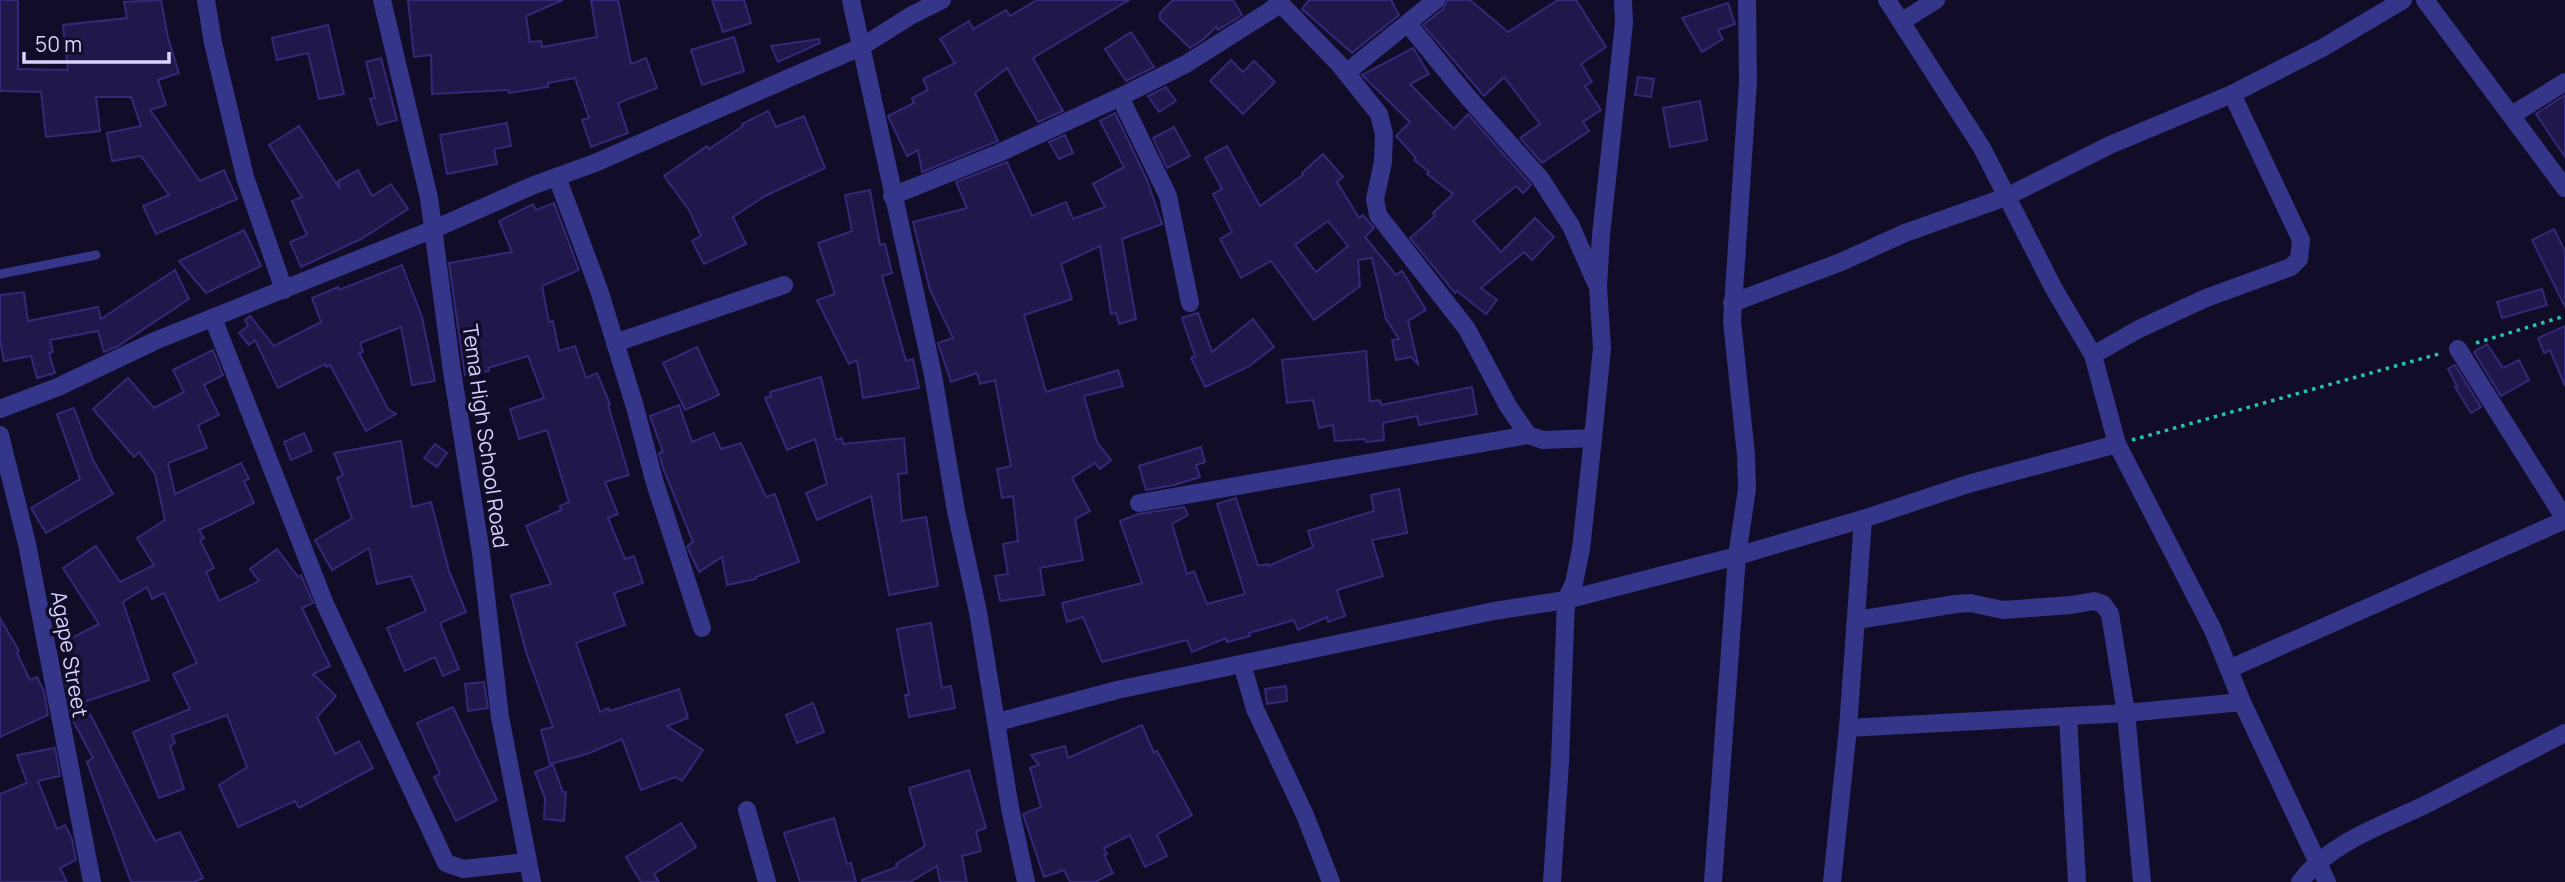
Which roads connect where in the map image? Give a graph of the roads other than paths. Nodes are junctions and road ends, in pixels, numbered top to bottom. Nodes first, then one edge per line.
1 (206, 0) edge
2 (382, 0) edge
3 (851, 0) edge
4 (942, 0) edge
5 (1436, 0) edge
6 (1623, 0) edge
7 (1747, 0) edge
8 (1887, 0) edge
9 (1936, 0) edge
10 (2403, 0) edge
11 (2425, 0) edge
12 (1278, 2) edge
13 (1902, 22) junction
14 (1408, 24) junction
15 (861, 47) junction
16 (1346, 73) junction
17 (2565, 82) edge
18 (2232, 94) junction
19 (1120, 97) junction
20 (2512, 115) junction
21 (557, 177) junction
22 (2565, 188) edge
23 (892, 196) junction
24 (2006, 197) junction
25 (434, 229) junction
26 (96, 255) dead end
27 (0, 274) edge
28 (784, 285) dead end
29 (1598, 287) junction
30 (284, 290) junction
31 (1190, 303) dead end
32 (1732, 303) junction
33 (213, 318) junction
34 (615, 343) junction
35 (2458, 349) road end
36 (2093, 355) junction
37 (0, 409) edge
38 (0, 435) edge
39 (1528, 435) junction
40 (1593, 438) junction
41 (2117, 444) junction
42 (1139, 503) dead end
43 (1863, 519) junction
44 (2565, 520) edge
45 (1737, 556) junction
46 (1566, 600) junction
47 (1857, 620) junction
48 (702, 628) dead end
49 (1241, 664) junction
50 (2229, 669) junction
51 (2242, 702) junction
52 (2126, 713) junction
53 (2068, 716) junction
54 (998, 722) junction
55 (1848, 728) junction
56 (2565, 733) edge
57 (747, 810) dead end
58 (2318, 861) junction
59 (527, 862) junction
60 (92, 882) edge
61 (532, 882) edge
62 (767, 882) edge
63 (1026, 882) edge
64 (1331, 882) edge
65 (1552, 882) edge
66 (1713, 882) edge
67 (1832, 882) edge
68 (2077, 882) edge
69 (2143, 882) edge
70 (2300, 882) edge
71 (2327, 882) edge

1 - 30 street
2 - 25 street, Tema High School Road
3 - 15 street
4 - 15 street
5 - 14 street
6 - 29 street
7 - 32 street
8 - 13 street
9 - 13 street
10 - 18 street
11 - 20 street
12 - 16 street
12 - 19 street
13 - 24 street
14 - 16 street
14 - 29 street
15 - 21 street
15 - 23 street
16 - 39 street
17 - 20 street
18 - 24 street
18 - 36 street
19 - 23 street
19 - 31 street
20 - 22 street
21 - 25 street
21 - 34 street
23 - 54 street
24 - 32 street
24 - 36 street
25 - 30 street
25 - 59 street, Tema High School Road
26 - 27 lane
28 - 34 street
29 - 40 street
30 - 33 street
32 - 45 street
33 - 37 street
33 - 59 street
34 - 48 street
35 - 44 street
36 - 41 street
38 - 60 street, Agape Street
39 - 40 street
39 - 42 street
40 - 46 street
41 - 43 street
41 - 50 street
43 - 45 street
43 - 47 street
44 - 50 street
45 - 46 street
45 - 66 street
46 - 49 street
46 - 65 street
47 - 52 street
47 - 55 street
49 - 54 street
49 - 64 street
50 - 51 street
51 - 52 street
51 - 58 street
52 - 53 street
52 - 69 street
53 - 55 street
53 - 68 street
54 - 63 street
55 - 67 street
56 - 58 street
57 - 62 street
58 - 70 street
58 - 71 street
59 - 61 street, Tema High School Road

